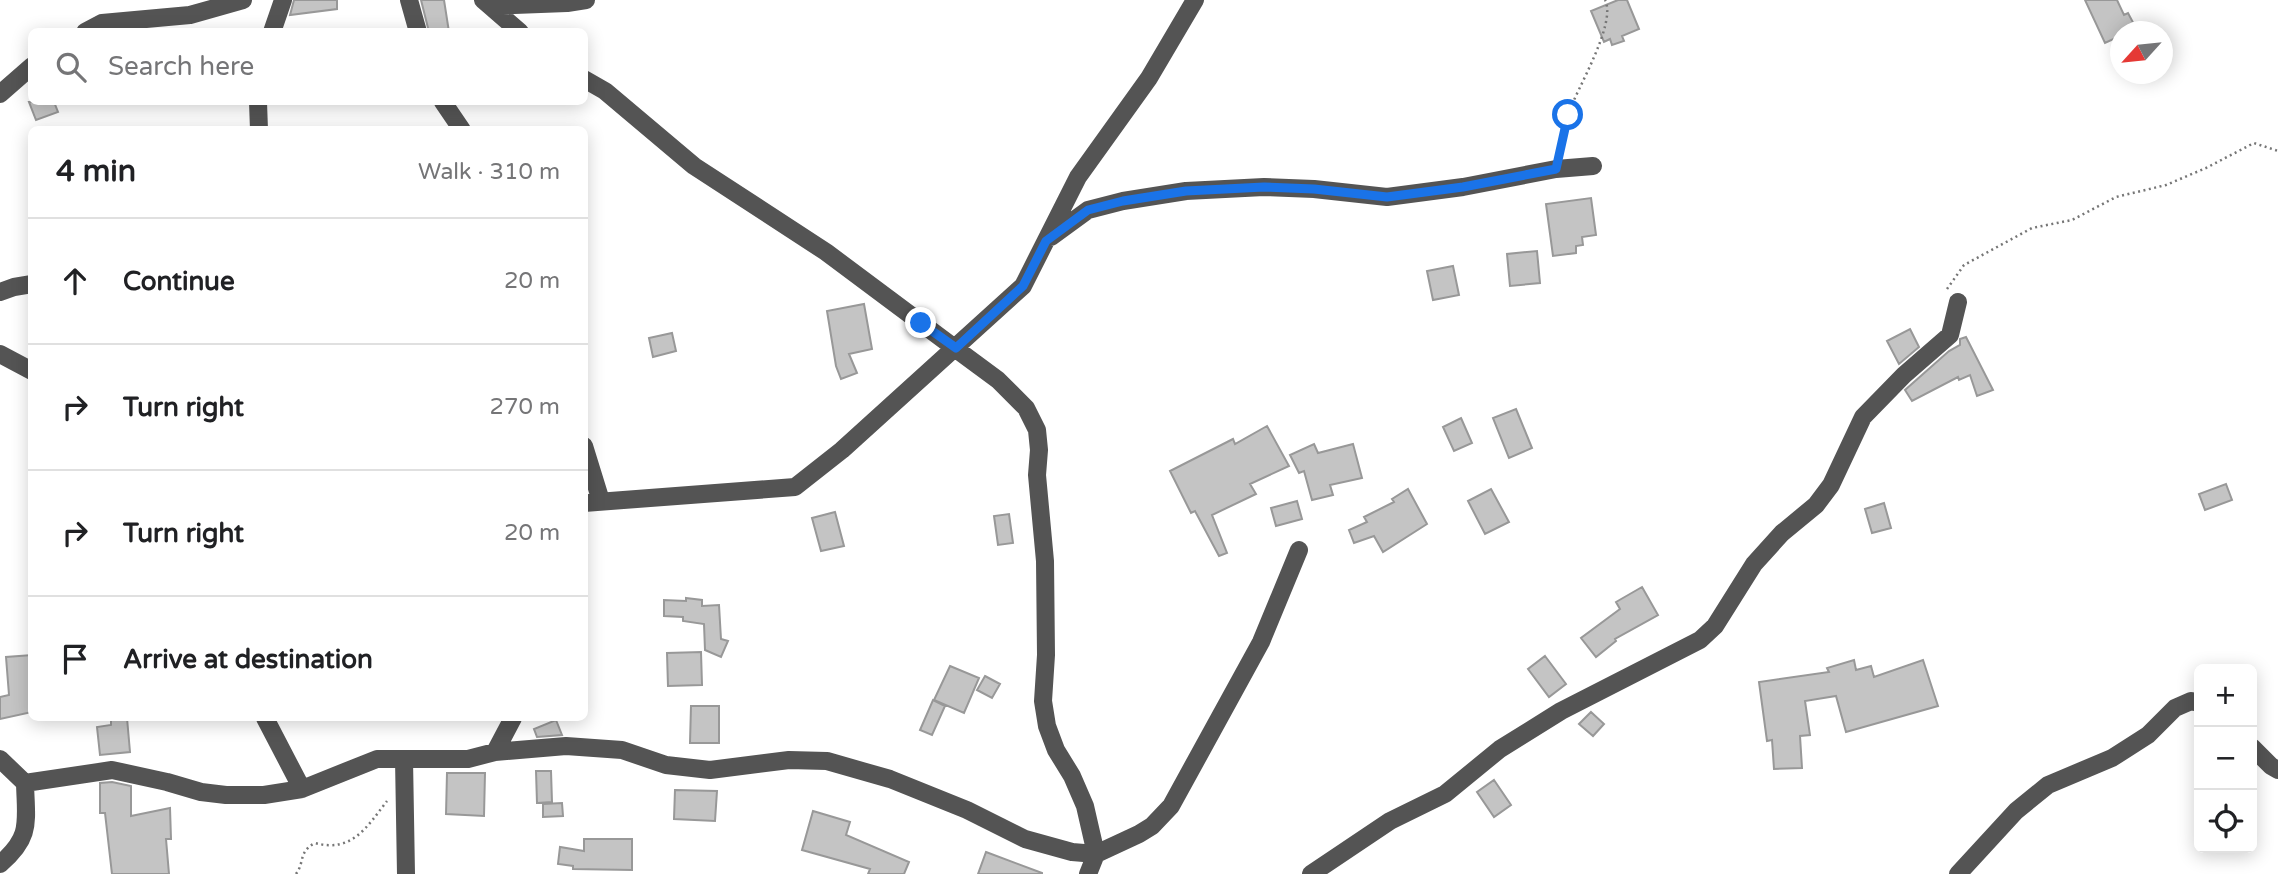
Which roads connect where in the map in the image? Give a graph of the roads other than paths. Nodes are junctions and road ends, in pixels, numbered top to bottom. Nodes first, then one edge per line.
1 (243, 0) edge
2 (283, 0) edge
3 (409, 0) edge
4 (586, 0) edge
5 (1195, 0) edge
6 (486, 3) edge
7 (93, 28) edge
8 (273, 28) edge
9 (417, 28) edge
10 (515, 28) edge
11 (28, 70) edge
12 (588, 81) edge
13 (0, 94) edge
14 (258, 105) edge
15 (445, 105) edge
16 (259, 126) edge
17 (459, 126) edge
18 (1593, 166) dead end
19 (1046, 241) junction
20 (28, 284) edge
21 (0, 292) edge
22 (1958, 302) road end
23 (956, 348) junction
24 (0, 354) edge
25 (28, 370) edge
26 (588, 471) edge
27 (593, 502) edge
28 (1299, 550) dead end
29 (2194, 702) edge
30 (267, 721) edge
31 (511, 721) edge
32 (495, 752) junction
33 (2257, 752) edge
34 (0, 759) edge
35 (404, 759) junction
36 (2278, 770) edge
37 (25, 783) junction
38 (302, 789) junction
39 (1096, 854) junction
40 (0, 864) edge
41 (406, 874) edge
42 (1087, 874) edge
43 (1311, 874) edge
44 (1958, 874) edge

1 - 7 street
2 - 8 street
3 - 9 street
4 - 6 street
5 - 19 street
6 - 10 street
11 - 13 street
12 - 23 street
14 - 16 street
15 - 17 street
18 - 19 street
19 - 23 street
20 - 21 street
22 - 43 street
23 - 27 street
23 - 39 street
24 - 25 street
26 - 27 street
28 - 39 street
29 - 44 street
30 - 38 street
31 - 32 street
32 - 35 street
32 - 39 street
33 - 36 street
34 - 37 street
35 - 38 street
35 - 41 street
37 - 38 street
37 - 40 street
39 - 42 street

